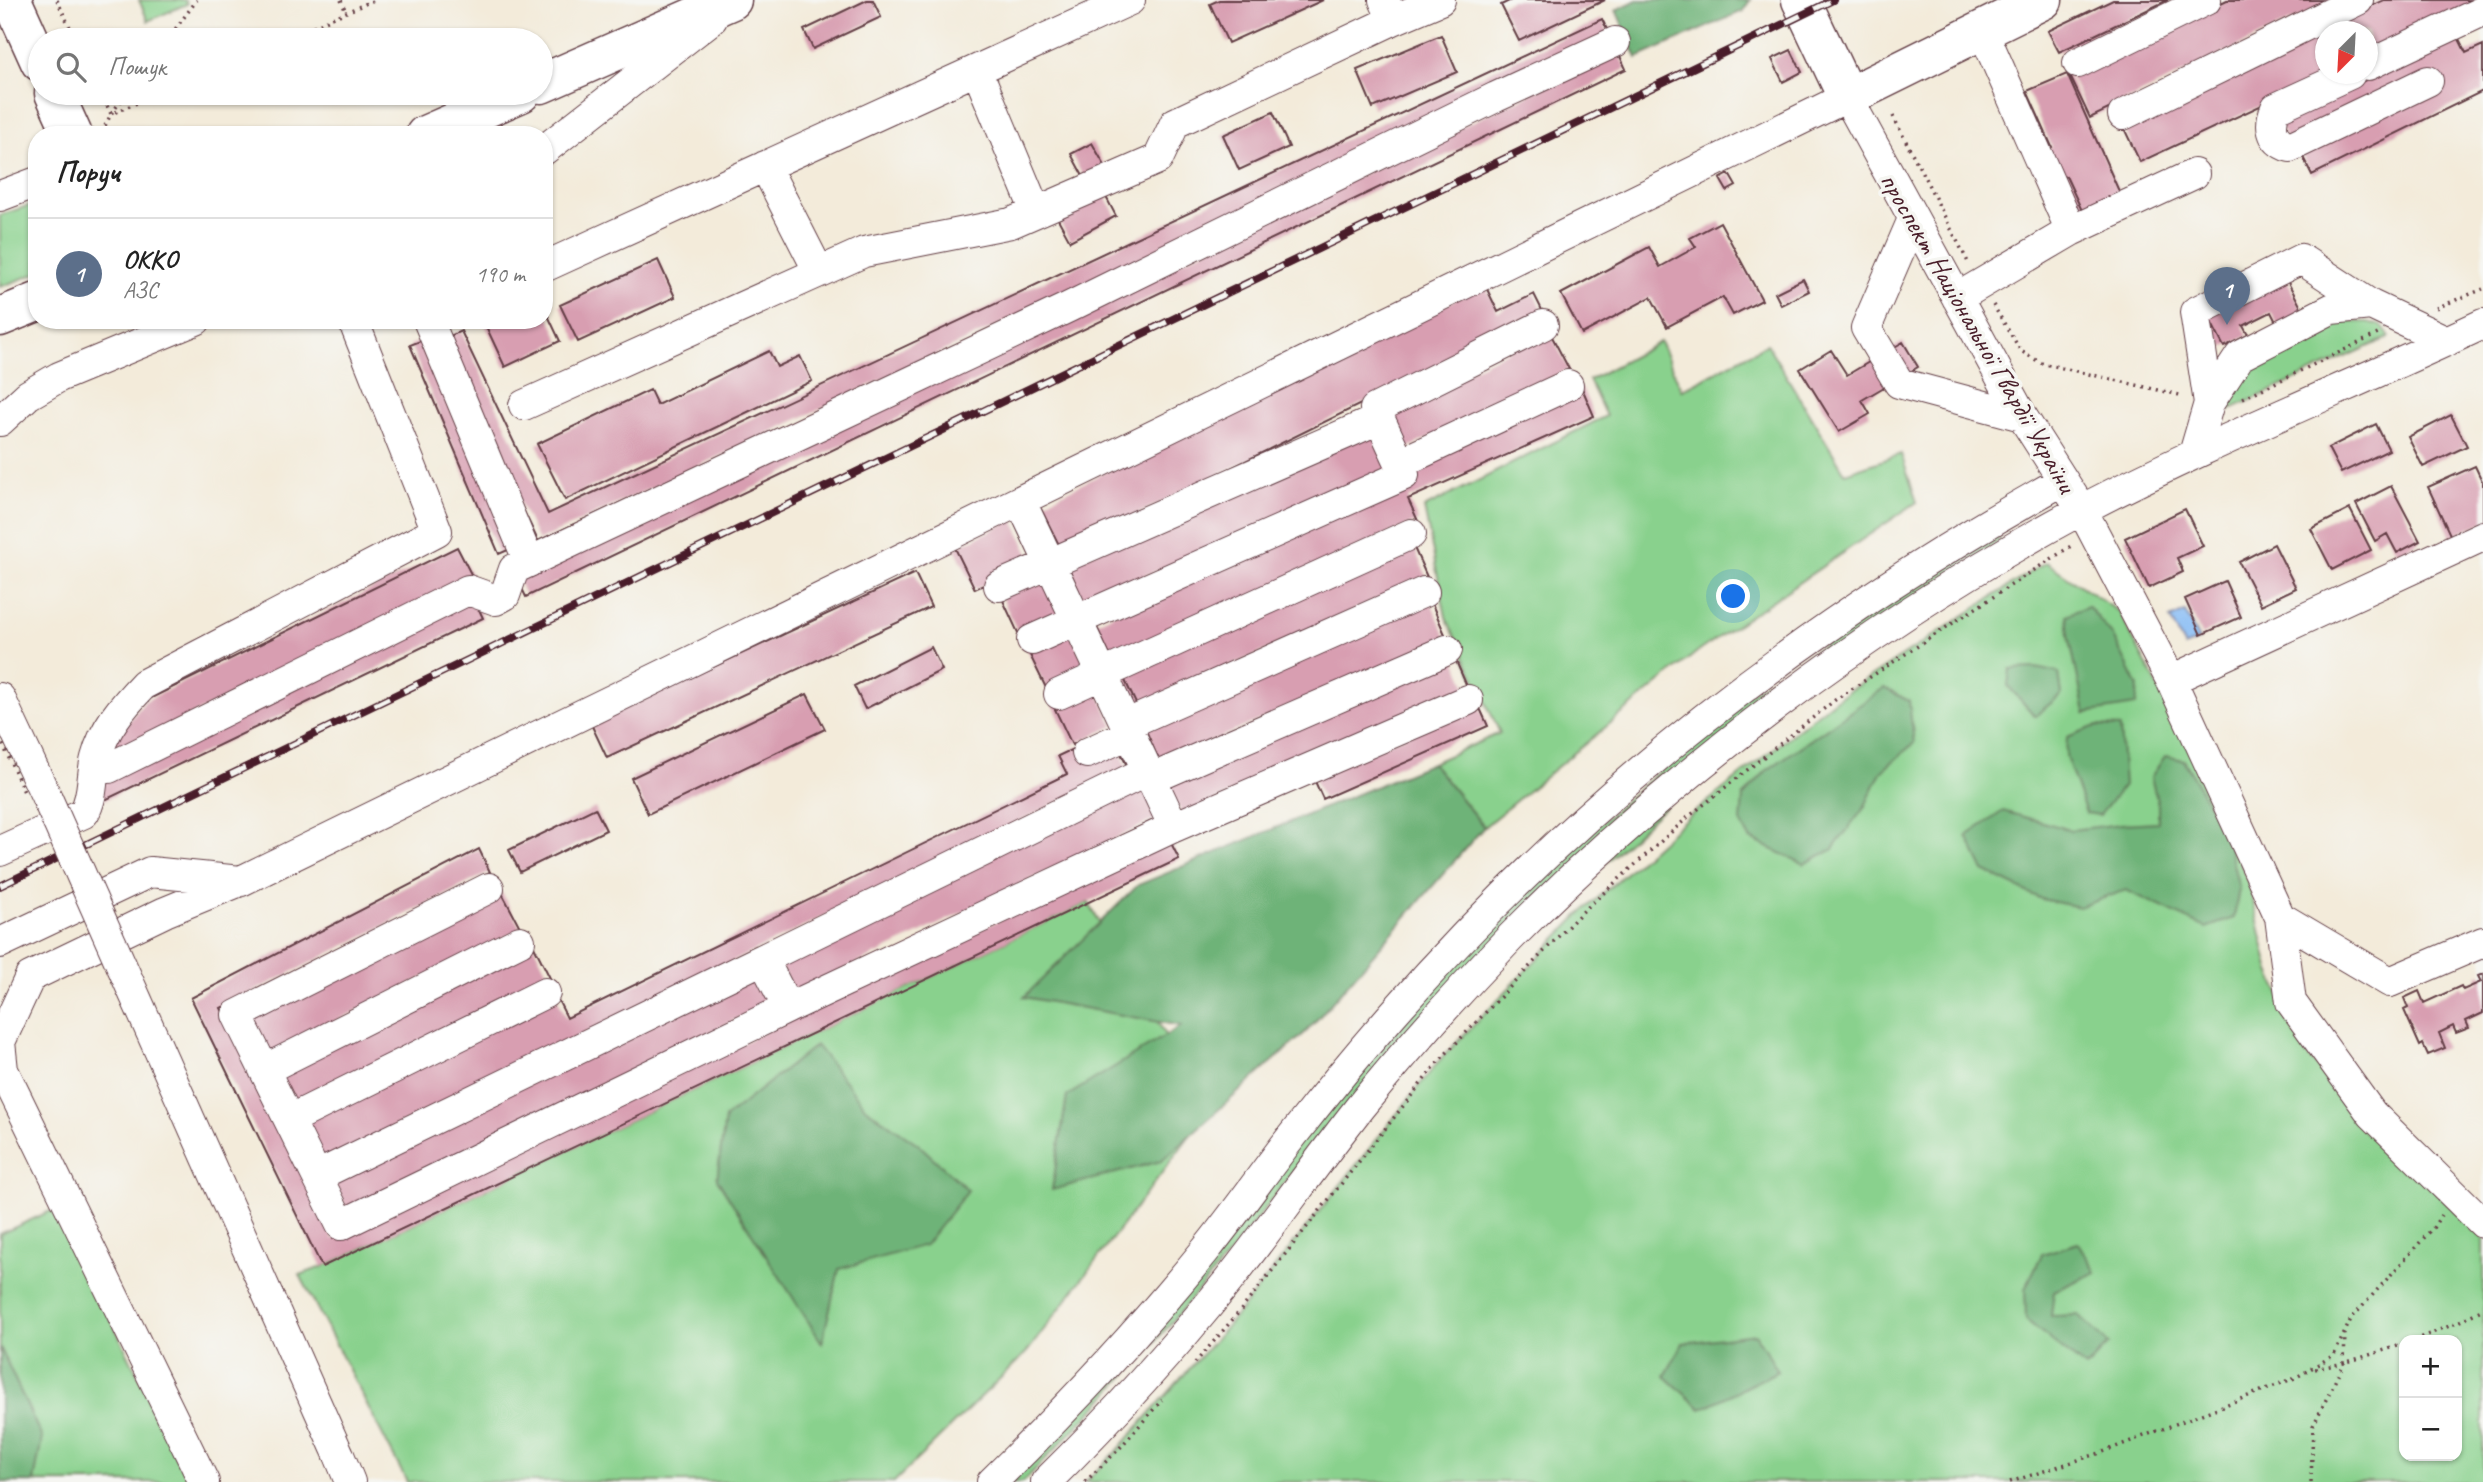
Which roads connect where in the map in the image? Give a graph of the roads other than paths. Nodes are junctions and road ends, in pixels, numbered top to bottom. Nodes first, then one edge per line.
1 (12, 0) edge
2 (734, 0) edge
3 (1130, 0) edge
4 (1440, 0) edge
5 (1801, 0) edge
6 (2043, 0) edge
7 (2206, 0) edge
8 (2358, 0) edge
9 (1388, 10) edge
10 (2483, 12) edge
11 (1982, 29) junction
12 (28, 35) edge
13 (1615, 42) dead end
14 (2378, 60) edge
15 (2078, 63) dead end
16 (977, 70) junction
17 (553, 79) edge
18 (2428, 81) dead end
19 (2328, 84) edge
20 (1847, 97) junction
21 (59, 105) edge
22 (494, 105) edge
23 (2123, 115) dead end
24 (69, 126) edge
25 (446, 126) edge
26 (553, 143) edge
27 (765, 166) junction
28 (2194, 174) dead end
29 (28, 185) edge
30 (0, 195) edge
31 (1037, 212) junction
32 (1913, 219) junction
33 (2071, 231) junction
34 (553, 263) edge
35 (819, 272) junction
36 (1969, 292) junction
37 (2371, 305) junction
38 (28, 306) edge
39 (0, 317) edge
40 (2483, 324) edge
41 (1543, 325) dead end
42 (175, 329) edge
43 (357, 329) edge
44 (432, 329) edge
45 (2447, 341) junction
46 (1568, 385) dead end
47 (2209, 403) junction
48 (524, 405) dead end
49 (2022, 415) junction
50 (1379, 419) junction
51 (0, 421) edge
52 (2194, 454) junction
53 (1400, 463) junction
54 (2062, 481) junction
55 (1021, 502) junction
56 (2088, 521) junction
57 (1411, 534) dead end
58 (2483, 536) edge
59 (529, 562) junction
60 (1050, 564) junction
61 (999, 586) dead end
62 (1424, 592) dead end
63 (1076, 620) junction
64 (1032, 640) dead end
65 (1447, 650) dead end
66 (1101, 674) junction
67 (2171, 680) junction
68 (1059, 694) dead end
69 (0, 698) edge
70 (1468, 700) dead end
71 (1127, 729) junction
72 (1087, 753) dead end
73 (108, 768) dead end
74 (1149, 775) junction
75 (1174, 827) junction
76 (0, 851) edge
77 (241, 881) junction
78 (489, 888) dead end
79 (2280, 918) junction
80 (520, 941) dead end
81 (2483, 942) edge
82 (0, 943) edge
83 (763, 959) junction
84 (545, 993) dead end
85 (788, 1008) junction
86 (264, 1070) junction
87 (289, 1120) junction
88 (317, 1176) junction
89 (2483, 1223) edge
90 (344, 1469) edge
91 (204, 1482) edge
92 (992, 1482) edge
93 (1045, 1482) edge

1 - 12 main road
2 - 17 main road
2 - 26 street
3 - 16 street
4 - 9 street
5 - 20 main road
6 - 11 main road
7 - 15 street
8 - 23 street
9 - 31 street
10 - 14 street
11 - 20 main road
11 - 33 street
13 - 59 street
16 - 27 street
16 - 31 street
18 - 19 street
20 - 32 street, проспект Національної Гвардії України
20 - 55 street
21 - 24 main road
22 - 25 main road
27 - 34 street
27 - 35 street
28 - 33 street
29 - 30 street
31 - 35 street
32 - 36 street, проспект Національної Гвардії України
32 - 49 street
33 - 36 street
35 - 48 street
36 - 49 street, проспект Національної Гвардії України
37 - 45 street
37 - 47 street
37 - 47 street
38 - 39 main road
40 - 45 street, проспект Національної Гвардії України
41 - 50 street
42 - 51 street
43 - 76 street
44 - 59 street
45 - 52 street, проспект Національної Гвардії України
46 - 53 street
47 - 52 street
49 - 54 street, проспект Національної Гвардії України
50 - 53 street
50 - 60 street
52 - 56 street, проспект Національної Гвардії України
53 - 63 street
54 - 56 street, проспект Національної Гвардії України
54 - 92 street
55 - 60 street
55 - 77 street
56 - 67 street
56 - 93 street
57 - 66 street
58 - 67 street
59 - 73 street
60 - 61 street
60 - 63 street
62 - 71 street
63 - 64 street
63 - 66 street
65 - 74 street
66 - 68 street
66 - 71 street
67 - 79 street
69 - 90 street, bridge
70 - 75 street
71 - 72 street
71 - 74 street
74 - 75 street
74 - 83 street
75 - 85 street
77 - 82 street
77 - 91 street
78 - 86 street
79 - 81 street
79 - 89 street
80 - 86 street
83 - 85 street
83 - 88 street
84 - 87 street
85 - 88 street
86 - 87 street
87 - 88 street

